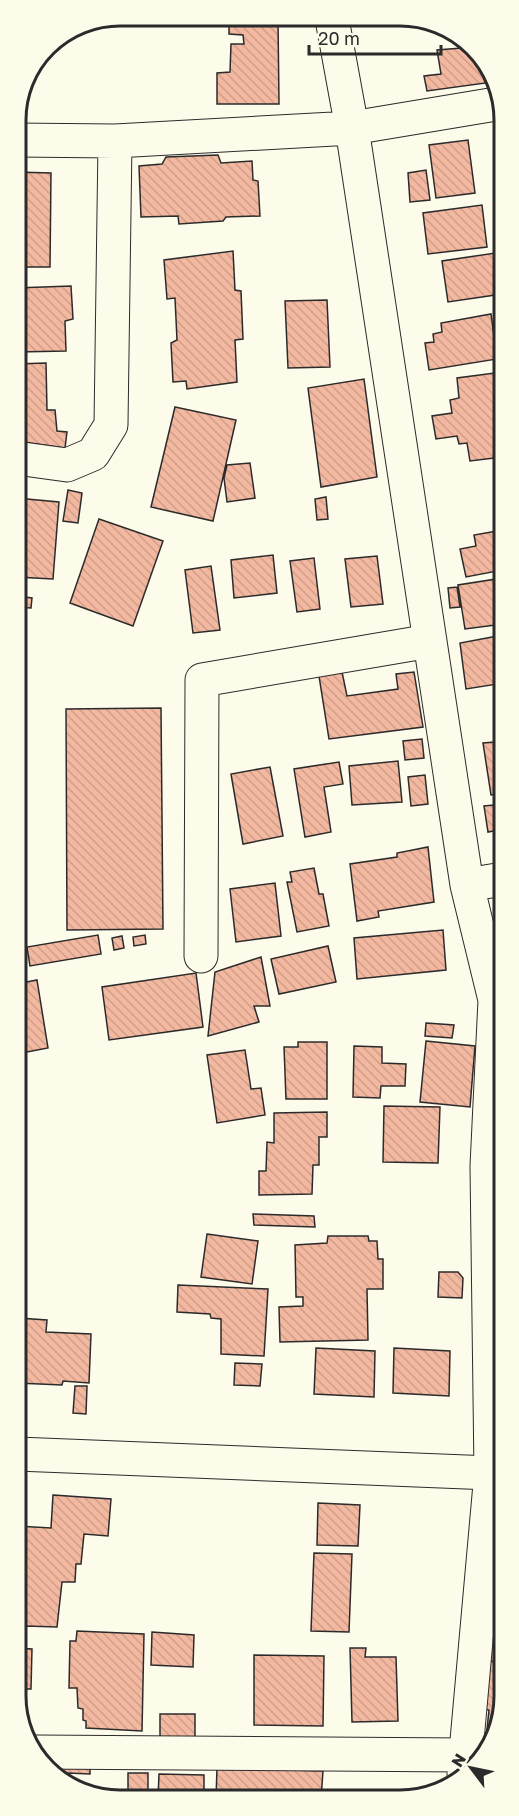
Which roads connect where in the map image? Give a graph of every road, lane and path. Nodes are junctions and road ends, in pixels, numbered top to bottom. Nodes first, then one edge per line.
1 (333, 26) edge
2 (492, 105) edge
3 (352, 128) junction
4 (26, 140) edge
5 (115, 141) junction
6 (26, 459) edge
7 (430, 641) junction
8 (494, 881) edge
9 (467, 885) junction
10 (201, 956) dead end
11 (493, 994) edge
12 (493, 1033) edge
13 (493, 1356) edge
14 (26, 1454) edge
15 (493, 1472) edge
16 (493, 1507) edge
17 (44, 1752) edge
18 (465, 1763) edge
19 (464, 1765) edge

1 - 3 street
2 - 3 street
3 - 5 street
3 - 7 street
4 - 5 street
5 - 6 street
7 - 9 street
7 - 10 street
8 - 9 street
9 - 11 street
12 - 13 street
14 - 15 street
16 - 18 street
17 - 19 street

